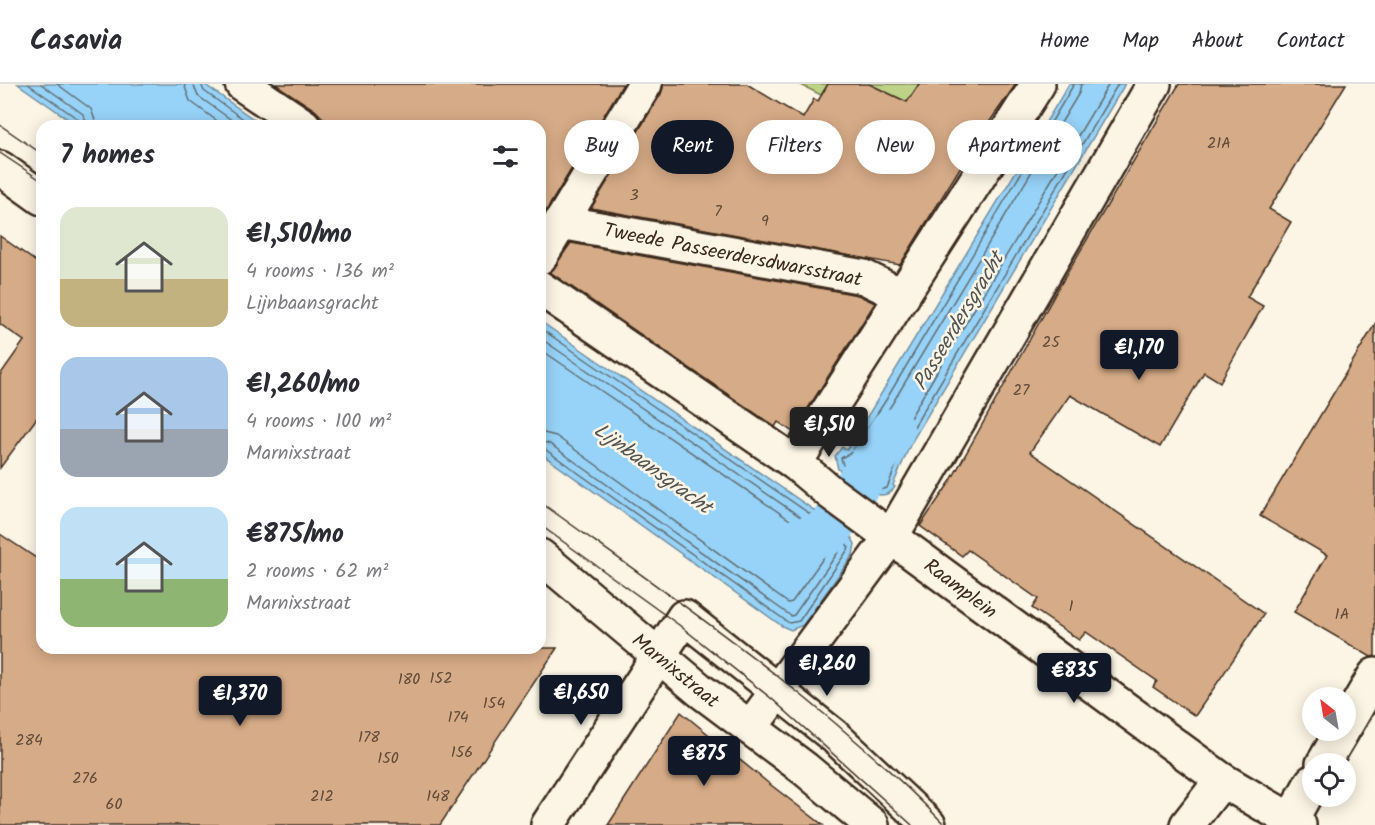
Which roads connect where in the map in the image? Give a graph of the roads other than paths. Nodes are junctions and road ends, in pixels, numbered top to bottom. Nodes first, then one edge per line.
1 (242, 84) edge
2 (645, 84) edge
3 (1038, 84) edge
4 (1154, 84) edge
5 (295, 120) edge
6 (0, 168) edge
7 (36, 194) edge
8 (561, 222) junction
9 (546, 247) edge
10 (546, 292) edge
11 (903, 296) junction
12 (795, 463) junction
13 (891, 537) junction
14 (546, 561) edge
15 (658, 656) junction
16 (1375, 675) edge
17 (778, 690) junction
18 (1356, 708) edge
19 (750, 728) junction
20 (1222, 780) junction
21 (1302, 806) edge
22 (1295, 822) edge
23 (548, 825) edge
24 (872, 825) edge
25 (929, 825) edge
26 (1187, 825) edge

1 - 5 street
2 - 8 street
3 - 11 street
4 - 13 street
6 - 7 street
8 - 9 street
8 - 11 street, Tweede Passeerdersdwarsstraat
10 - 12 street
11 - 12 street
12 - 13 street
13 - 17 street
13 - 20 street, Raamplein
14 - 15 street, Marnixstraat
15 - 17 street
15 - 19 street, Marnixstraat
15 - 23 street
16 - 18 street
17 - 19 street
17 - 25 street
19 - 24 street, Marnixstraat
20 - 22 street, Raamplein
20 - 26 street
21 - 22 street

